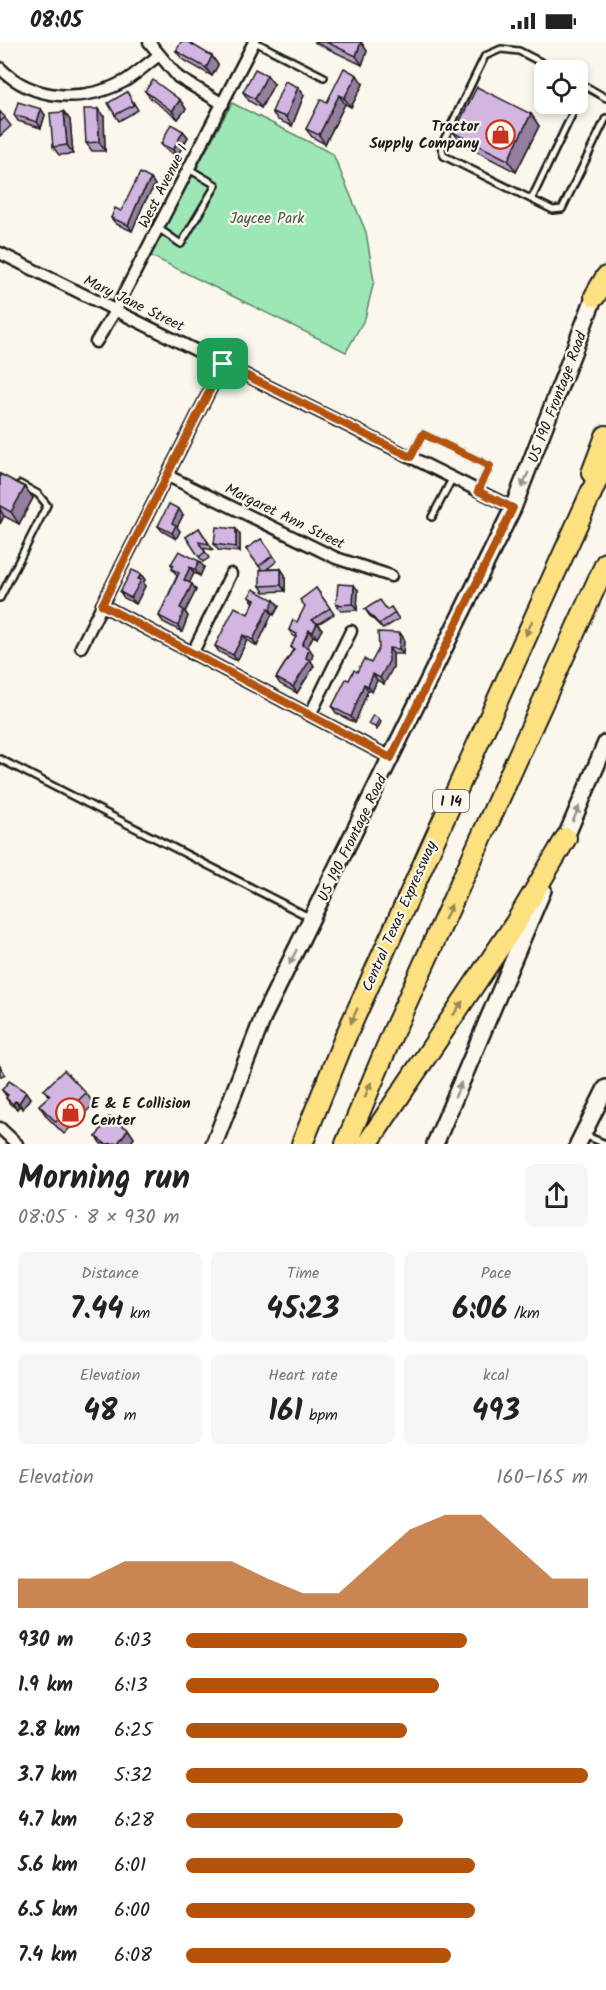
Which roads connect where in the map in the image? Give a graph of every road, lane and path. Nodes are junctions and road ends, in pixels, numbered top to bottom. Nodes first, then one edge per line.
1 (149, 42) edge
2 (254, 42) edge
3 (158, 56) junction
4 (536, 60) edge
5 (0, 69) edge
6 (324, 78) dead end
7 (588, 89) edge
8 (606, 98) edge
9 (223, 104) junction
10 (572, 114) edge
11 (606, 118) edge
12 (189, 168) junction
13 (532, 198) junction
14 (158, 228) junction
15 (0, 254) edge
16 (606, 268) edge
17 (606, 277) edge
18 (595, 296) junction
19 (116, 311) junction
20 (96, 342) dead end
21 (223, 364) junction
22 (606, 436) edge
23 (411, 457) junction
24 (606, 460) edge
25 (168, 476) junction
26 (452, 478) junction
27 (10, 479) edge
28 (478, 491) junction
29 (513, 508) junction
30 (432, 517) dead end
31 (606, 563) edge
32 (231, 574) dead end
33 (391, 576) dead end
34 (543, 597) junction
35 (0, 598) edge
36 (102, 605) junction
37 (351, 631) dead end
38 (81, 647) dead end
39 (192, 654) junction
40 (310, 715) junction
41 (606, 743) edge
42 (391, 758) junction
43 (0, 759) edge
44 (566, 838) junction
45 (312, 919) junction
46 (605, 1094) edge
47 (0, 1128) edge
48 (580, 1139) edge
49 (17, 1144) edge
50 (214, 1144) edge
51 (302, 1144) edge
52 (346, 1144) edge
53 (367, 1144) edge
54 (435, 1144) edge
55 (606, 1144) edge

1 - 3 street
2 - 6 lane
2 - 9 street, West Avenue I
3 - 5 street
3 - 9 street
4 - 13 lane
7 - 8 lane
9 - 12 street, West Avenue I
10 - 13 lane
11 - 13 lane
12 - 14 street, West Avenue I
12 - 14 lane
14 - 19 street, West Avenue I
15 - 19 street, Mary Jane Street
16 - 18 main road, US 190 Frontage Road
17 - 18 highway
18 -> 29 main road, US 190 Frontage Road
19 - 20 street, West Avenue I
19 - 21 street, Mary Jane Street
21 - 23 street, Mary Jane Street
21 - 25 street
22 - 34 highway
23 - 26 street, Mary Jane Street
23 - 28 lane
24 - 34 highway, Central Texas Expressway / I 14
25 - 33 street, Margaret Ann Street
25 - 36 street
26 - 28 street, Mary Jane Street
26 - 30 lane
27 - 35 lane
28 - 29 street, Mary Jane Street
29 - 42 main road, US 190 Frontage Road
52 -> 31 highway
32 - 39 street
34 -> 51 highway, Central Texas Expressway / I 14
36 - 38 street
36 - 39 street
37 - 40 street
39 - 40 street
40 - 42 street
44 -> 41 main road
42 - 45 main road, US 190 Frontage Road
43 - 45 lane
53 -> 44 highway
54 -> 44 main road
45 -> 50 main road, US 190 Frontage Road
46 - 48 main road
47 - 49 street
48 - 55 lane

